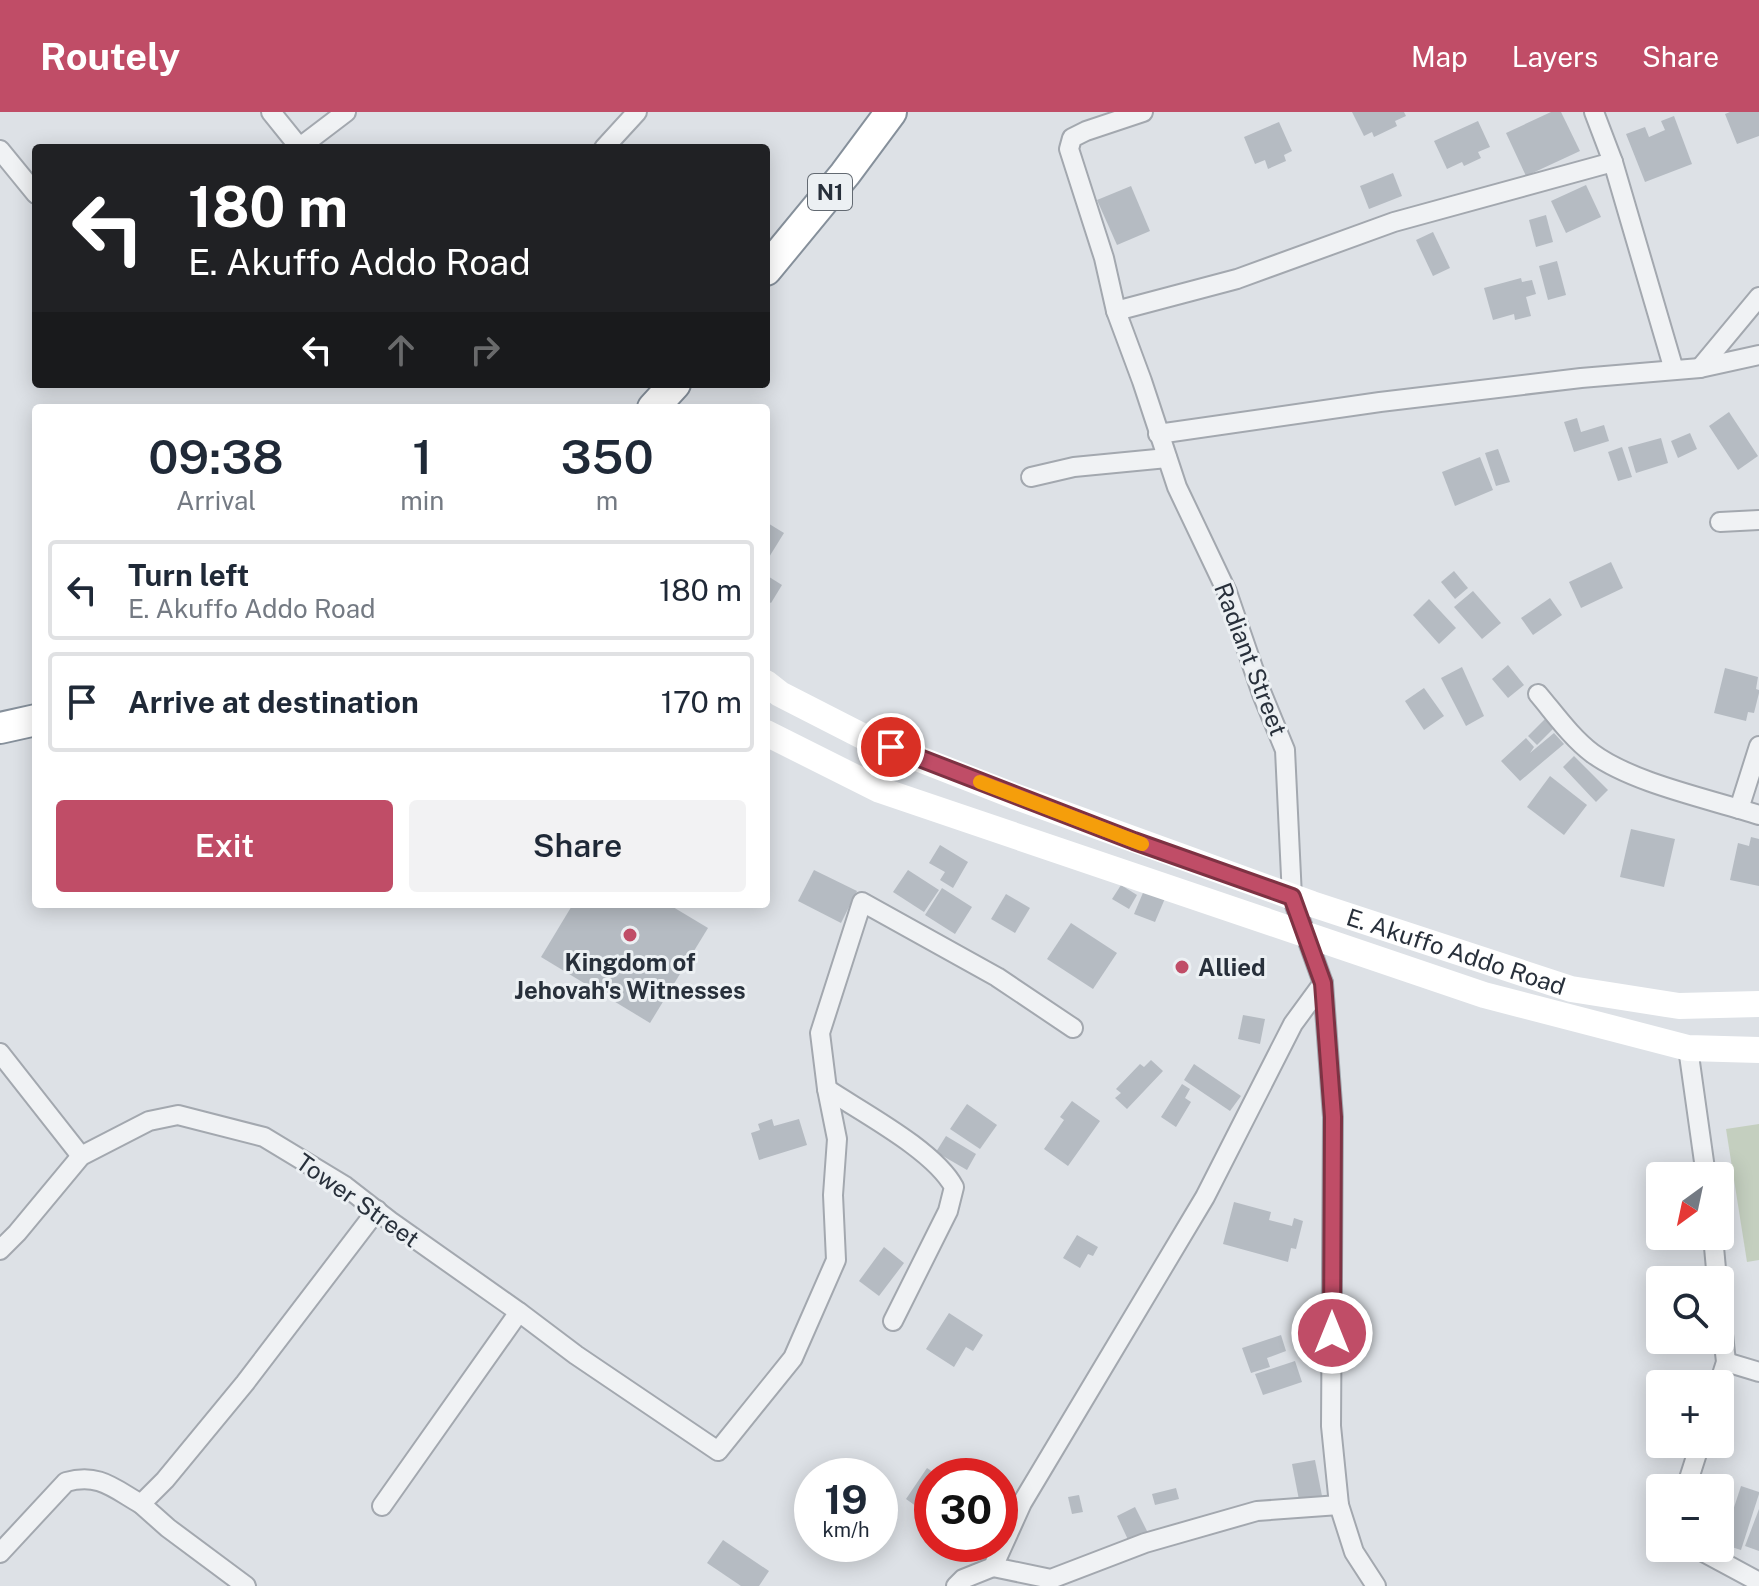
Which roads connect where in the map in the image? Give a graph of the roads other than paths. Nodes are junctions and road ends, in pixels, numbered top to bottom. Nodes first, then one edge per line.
1 (271, 112) edge
2 (346, 112) edge
3 (637, 112) edge
4 (1143, 112) edge
5 (1594, 112) edge
6 (885, 115) edge
7 (297, 144) edge
8 (305, 144) edge
9 (608, 144) edge
10 (0, 150) edge
11 (1613, 162) junction
12 (32, 189) edge
13 (770, 265) edge
14 (1759, 297) edge
15 (1116, 311) junction
16 (1759, 355) edge
17 (1700, 368) junction
18 (1674, 370) junction
19 (671, 388) edge
20 (657, 404) edge
21 (1158, 434) junction
22 (1167, 458) junction
23 (1031, 477) dead end
24 (1759, 520) edge
25 (1720, 522) dead end
26 (770, 686) edge
27 (1538, 694) dead end
28 (32, 721) edge
29 (0, 728) edge
30 (770, 735) edge
31 (1759, 746) edge
32 (1739, 809) junction
33 (1759, 815) edge
34 (1292, 897) junction
35 (1307, 935) junction
36 (1323, 983) junction
37 (1759, 1004) edge
38 (1073, 1028) dead end
39 (1688, 1048) junction
40 (1759, 1050) edge
41 (0, 1053) edge
42 (827, 1089) junction
43 (81, 1156) junction
44 (1704, 1162) edge
45 (377, 1210) junction
46 (0, 1250) edge
47 (519, 1312) junction
48 (893, 1321) dead end
49 (1725, 1354) edge
50 (1726, 1362) junction
51 (1723, 1370) edge
52 (1759, 1372) edge
53 (141, 1504) junction
54 (1339, 1505) junction
55 (382, 1506) dead end
56 (0, 1553) edge
57 (1722, 1562) edge
58 (993, 1567) junction
59 (1759, 1582) edge
60 (1052, 1583) edge
61 (246, 1586) edge
62 (956, 1586) edge
63 (1376, 1586) edge

1 - 7 street
2 - 8 street
3 - 9 street
4 - 15 street, Radiant Street
5 - 11 street
6 - 13 highway, N1
10 - 12 street
11 - 15 street
11 - 18 street
14 - 17 street
15 - 21 street, Radiant Street
16 - 17 street
17 - 18 street
18 - 21 street
19 - 20 highway
21 - 22 street, Radiant Street
22 - 23 street
22 - 34 street, Radiant Street
24 - 25 street
26 - 34 main road, E. Akuffo Addo Road
27 - 32 street
28 - 29 highway
30 - 35 main road, E. Akuffo Addo Road
31 - 32 street
32 - 33 street
34 - 35 street, Radiant Street
34 - 37 main road, E. Akuffo Addo Road
35 - 36 street, Radiant Street
35 - 39 main road, E. Akuffo Addo Road
36 - 54 street, Radiant Street
36 - 58 street
38 - 42 street
39 - 40 main road, E. Akuffo Addo Road
39 - 44 street
41 - 43 street
42 - 47 street, Tower Street
42 - 48 street
43 - 45 street, Tower Street
43 - 46 street
45 - 47 street, Tower Street
45 - 53 street
47 - 55 street
49 - 50 street
50 - 51 street
50 - 52 street
53 - 56 street
53 - 61 street
54 - 60 street
54 - 63 street, Radiant Street
57 - 59 street
58 - 60 street
58 - 62 street

